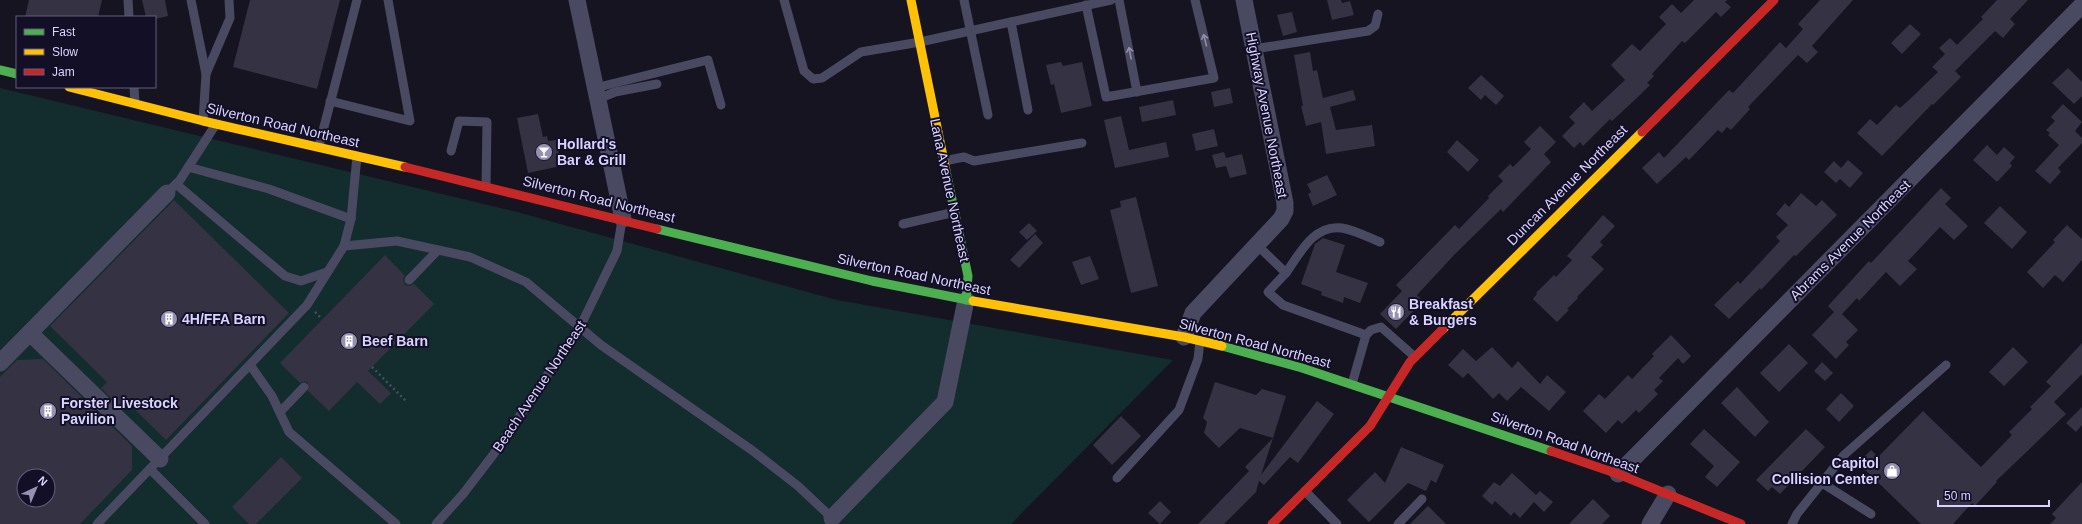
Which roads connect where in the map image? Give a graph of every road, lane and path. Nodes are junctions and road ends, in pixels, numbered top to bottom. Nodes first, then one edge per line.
1 (128, 0) edge
2 (191, 0) edge
3 (229, 0) edge
4 (357, 0) edge
5 (388, 0) edge
6 (577, 0) edge
7 (784, 0) edge
8 (911, 0) edge
9 (964, 0) edge
10 (1111, 0) edge
11 (1119, 0) edge
12 (1195, 0) edge
13 (1244, 0) edge
14 (1774, 0) edge
15 (2082, 5) edge
16 (1086, 6) junction
17 (1378, 14) dead end
18 (129, 16) edge
19 (1011, 22) junction
20 (970, 31) junction
21 (920, 42) junction
22 (1254, 50) junction
23 (0, 70) edge
24 (16, 74) edge
25 (206, 74) junction
26 (657, 84) dead end
27 (73, 88) edge
28 (134, 88) edge
29 (1137, 92) junction
30 (596, 93) junction
31 (330, 101) junction
32 (135, 103) junction
33 (721, 105) dead end
34 (1028, 110) dead end
35 (988, 115) dead end
36 (203, 121) junction
37 (216, 123) junction
38 (1082, 143) dead end
39 (319, 146) junction
40 (451, 151) dead end
41 (356, 156) junction
42 (944, 161) junction
43 (188, 167) junction
44 (486, 186) junction
45 (171, 189) junction
46 (955, 212) junction
47 (350, 219) junction
48 (622, 219) junction
49 (903, 224) dead end
50 (1380, 242) dead end
51 (1257, 245) junction
52 (344, 246) junction
53 (438, 250) junction
54 (327, 272) junction
55 (1286, 272) junction
56 (409, 280) dead end
57 (966, 300) junction
58 (580, 327) junction
59 (30, 332) junction
60 (1366, 335) junction
61 (1192, 339) junction
62 (1416, 357) junction
63 (0, 364) edge
64 (250, 365) junction
65 (1946, 365) dead end
66 (372, 367) dead end
67 (1352, 384) junction
68 (304, 387) dead end
69 (1388, 396) junction
70 (406, 401) dead end
71 (280, 412) junction
72 (155, 464) junction
73 (1618, 474) junction
74 (1117, 478) dead end
75 (1822, 483) junction
76 (1305, 491) junction
77 (1668, 494) junction
78 (1422, 499) dead end
79 (1871, 514) dead end
80 (829, 521) edge
81 (97, 524) edge
82 (205, 524) edge
83 (396, 524) edge
84 (436, 524) edge
85 (1272, 524) edge
86 (1338, 524) edge
87 (1398, 524) edge
88 (1650, 524) edge
89 (1740, 524) edge
90 (1792, 524) edge

1 - 18 lane
2 - 25 lane
3 - 25 lane
4 - 31 lane
5 - 31 lane
6 - 30 street, Beach Avenue Northeast
7 - 21 lane
8 - 21 main road, Lana Avenue Northeast
9 - 20 lane
10 - 16 lane
29 -> 11 lane
29 -> 12 lane
13 - 22 street, Highway Avenue Northeast
14 - 62 main road, Duncan Avenue Northeast
15 - 73 street, Abrams Avenue Northeast
16 - 19 lane
16 - 29 lane
17 - 22 lane
19 - 20 lane
19 - 34 lane
20 - 21 lane
20 - 35 lane
21 - 42 main road, Lana Avenue Northeast
22 - 51 street, Highway Avenue Northeast
23 - 24 main road
25 - 36 lane
26 - 30 lane
27 - 32 main road, Silverton Road Northeast
28 - 32 lane
30 - 33 lane
30 - 48 street, Beach Avenue Northeast
31 - 39 lane
32 - 36 main road, Silverton Road Northeast
36 - 37 main road, Silverton Road Northeast
37 - 39 main road, Silverton Road Northeast
37 - 43 lane
38 - 42 lane
39 - 41 main road, Silverton Road Northeast
40 - 44 lane
41 - 44 main road, Silverton Road Northeast
41 - 47 lane
42 - 46 main road, Lana Avenue Northeast
43 - 45 lane
43 - 47 lane
44 - 48 main road, Silverton Road Northeast
45 - 54 lane
45 - 59 street
46 - 49 lane
46 - 57 main road, Lana Avenue Northeast
47 - 52 lane
48 - 57 main road, Silverton Road Northeast
48 - 58 lane, Beach Avenue Northeast
50 - 55 lane
51 - 55 lane
51 - 61 street, Highway Avenue Northeast
52 - 53 lane
52 - 54 lane
53 - 56 lane
53 - 58 lane
54 - 64 lane
55 - 60 lane
57 - 61 main road, Silverton Road Northeast
57 - 80 street, Lana Avenue Northeast
58 - 80 lane
58 - 84 lane, Beach Avenue Northeast
59 - 63 street
59 - 72 street
60 - 62 lane
60 - 67 lane
61 - 67 main road, Silverton Road Northeast
61 - 74 lane
62 - 69 main road, Duncan Avenue Northeast
64 - 71 lane
64 - 72 lane
65 - 75 lane
66 - 70 path
67 - 69 main road, Silverton Road Northeast
68 - 71 lane
69 - 73 main road, Silverton Road Northeast
69 - 76 main road, Duncan Avenue Northeast
71 - 83 lane
72 - 81 lane
72 - 82 lane
73 - 77 main road, Silverton Road Northeast
75 - 79 lane
75 - 90 lane
76 - 85 main road, Duncan Avenue Northeast
76 - 86 lane
77 - 88 street
77 - 89 main road, Silverton Road Northeast
78 - 87 lane

